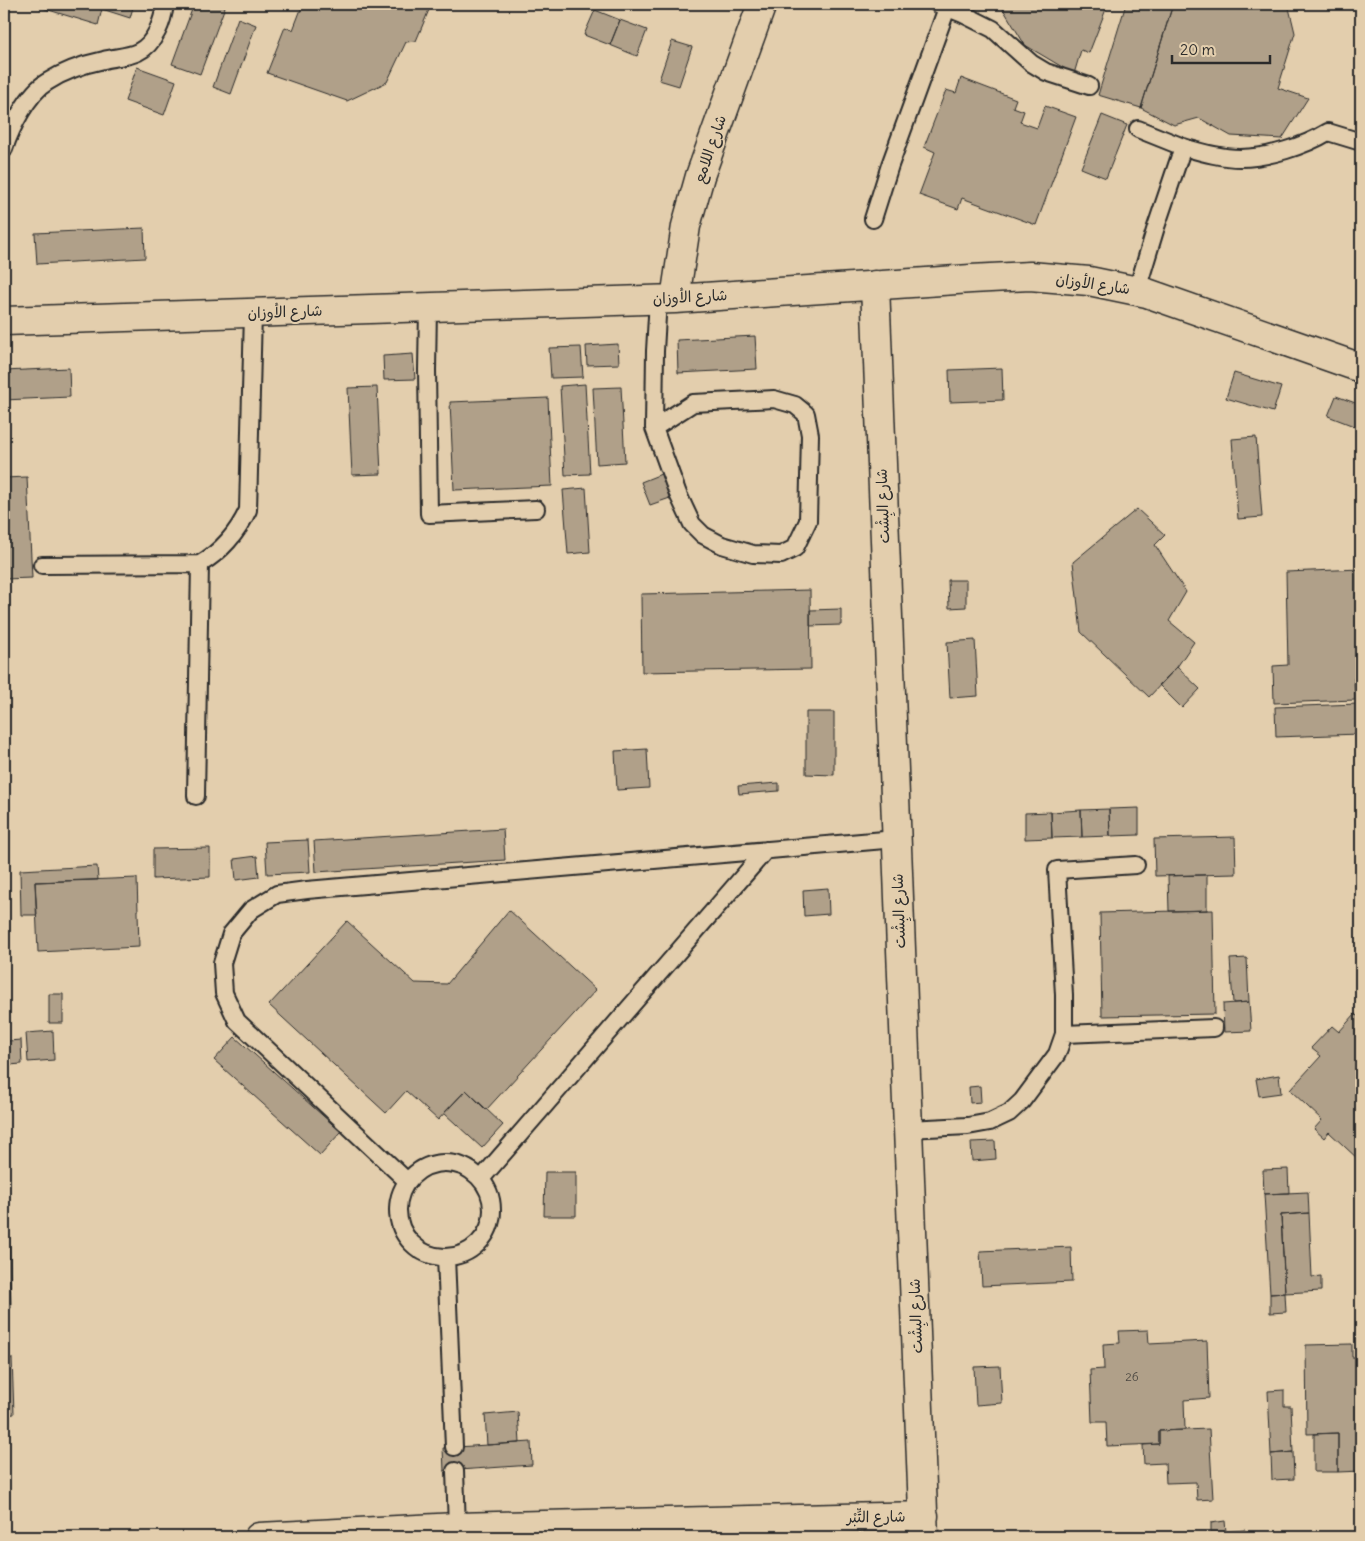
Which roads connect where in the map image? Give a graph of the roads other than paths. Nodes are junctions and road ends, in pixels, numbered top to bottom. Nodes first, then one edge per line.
1 (165, 4) edge
2 (762, 4) edge
3 (943, 6) edge
4 (1089, 86) dead end
5 (1138, 130) dead end
6 (1361, 142) edge
7 (1183, 147) junction
8 (4, 149) edge
9 (873, 219) dead end
10 (875, 285) junction
11 (1136, 290) junction
12 (667, 299) junction
13 (428, 307) junction
14 (253, 313) junction
15 (4, 321) edge
16 (1361, 368) edge
17 (654, 428) junction
18 (536, 508) dead end
19 (200, 564) junction
20 (42, 565) dead end
21 (196, 796) dead end
22 (896, 839) junction
23 (766, 850) junction
24 (1136, 865) dead end
25 (1214, 1028) dead end
26 (1064, 1034) junction
27 (908, 1129) junction
28 (481, 1179) junction
29 (407, 1181) junction
30 (446, 1257) junction
31 (454, 1447) dead end
32 (455, 1471) dead end
33 (457, 1527) junction
34 (924, 1527) edge
35 (341, 1535) edge
36 (259, 1537) edge

1 - 8 lane
2 - 12 street, شارع اللامع
3 - 4 lane
3 - 9 lane
5 - 7 lane
6 - 7 lane
7 - 11 lane
10 - 11 street, شارع الأوزان
10 - 12 street, شارع الأوزان
10 - 22 street, شارع البِشْت
11 - 16 street, شارع الأوزان
12 - 13 street, شارع الأوزان
12 - 17 lane
13 - 14 street, شارع الأوزان
13 - 18 lane
14 - 15 street, شارع الأوزان
14 - 19 lane
17 - 17 lane
19 - 20 lane
19 - 21 lane
22 - 23 lane
22 - 27 street, شارع البِشْت
23 - 28 lane
23 - 29 lane
24 - 26 lane
25 - 26 lane
26 - 27 lane
27 - 34 street, شارع البِشْت
28 - 29 lane
28 - 30 lane
29 - 30 lane
30 - 31 lane
32 - 33 lane
33 - 34 street, شارع التِّبْر
33 - 35 street, شارع التِّبْر
35 - 36 street, شارع التِّبْر

